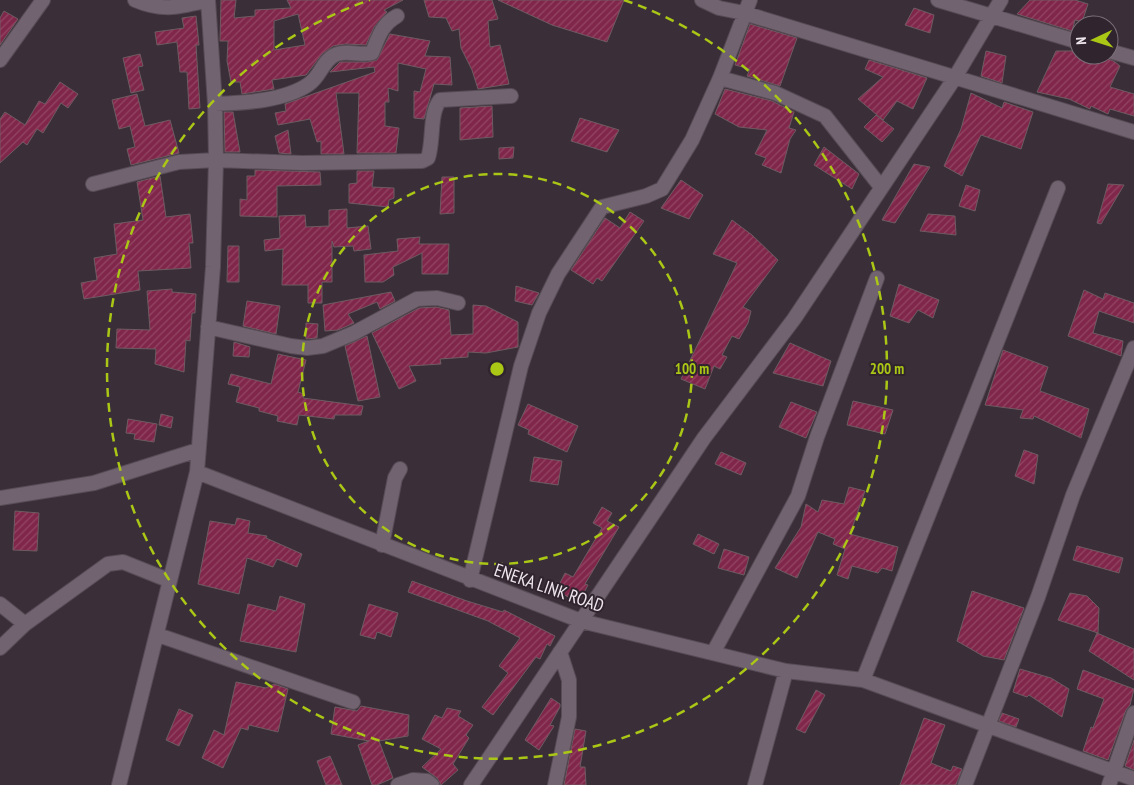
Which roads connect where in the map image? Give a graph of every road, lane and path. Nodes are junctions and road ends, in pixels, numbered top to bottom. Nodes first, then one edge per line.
1 (43, 0) edge
2 (135, 0) edge
3 (208, 0) edge
4 (702, 0) edge
5 (750, 0) edge
6 (938, 0) edge
7 (1001, 0) edge
8 (744, 13) junction
9 (992, 15) junction
10 (397, 16) dead end
11 (1069, 39) edge
12 (1119, 54) edge
13 (1134, 58) edge
14 (0, 60) edge
15 (720, 78) junction
16 (954, 79) junction
17 (511, 96) dead end
18 (215, 104) junction
19 (1134, 132) edge
20 (216, 160) junction
21 (93, 184) dead end
22 (881, 187) junction
23 (1058, 188) dead end
24 (878, 278) dead end
25 (458, 303) dead end
26 (208, 328) junction
27 (1134, 348) edge
28 (198, 450) junction
29 (400, 469) dead end
30 (197, 472) junction
31 (0, 498) edge
32 (382, 545) junction
33 (168, 580) junction
34 (470, 580) junction
35 (0, 604) edge
36 (581, 621) junction
37 (25, 624) junction
38 (158, 635) junction
39 (0, 648) edge
40 (560, 652) junction
41 (713, 653) junction
42 (786, 671) junction
43 (863, 680) junction
44 (353, 702) dead end
45 (1134, 713) edge
46 (986, 727) junction
47 (1112, 779) edge
48 (1134, 779) edge
49 (119, 785) edge
50 (398, 785) edge
51 (432, 785) edge
52 (471, 785) edge
53 (555, 785) edge
54 (756, 785) edge
55 (965, 785) edge

1 - 14 street
2 - 3 street
3 - 18 street
4 - 8 street
5 - 8 street
6 - 9 street
7 - 9 street
8 - 15 street
8 - 16 street
9 - 11 street
9 - 16 street
10 - 18 street
12 - 13 street
15 - 22 street
15 - 34 street
16 - 19 street
16 - 22 street
17 - 20 street
18 - 20 street
20 - 21 street
20 - 26 street
22 - 36 street
23 - 43 street
24 - 41 street
25 - 26 street
26 - 28 street
27 - 46 street
28 - 30 street
28 - 31 street
29 - 32 street
30 - 32 street, ENEKA LINK ROAD
30 - 33 street
32 - 34 street, ENEKA LINK ROAD
33 - 37 street
33 - 38 street
34 - 36 street, ENEKA LINK ROAD
35 - 37 street
36 - 40 street
36 - 41 street, ENEKA LINK ROAD
37 - 39 street
38 - 44 street
38 - 49 street
40 - 52 street
40 - 53 street
41 - 42 street, ENEKA LINK ROAD
42 - 43 street, ENEKA LINK ROAD
42 - 54 street
43 - 46 street, ENEKA LINK ROAD
45 - 47 street
46 - 47 street, ENEKA LINK ROAD
46 - 55 street
47 - 48 street, ENEKA LINK ROAD
50 - 51 street

